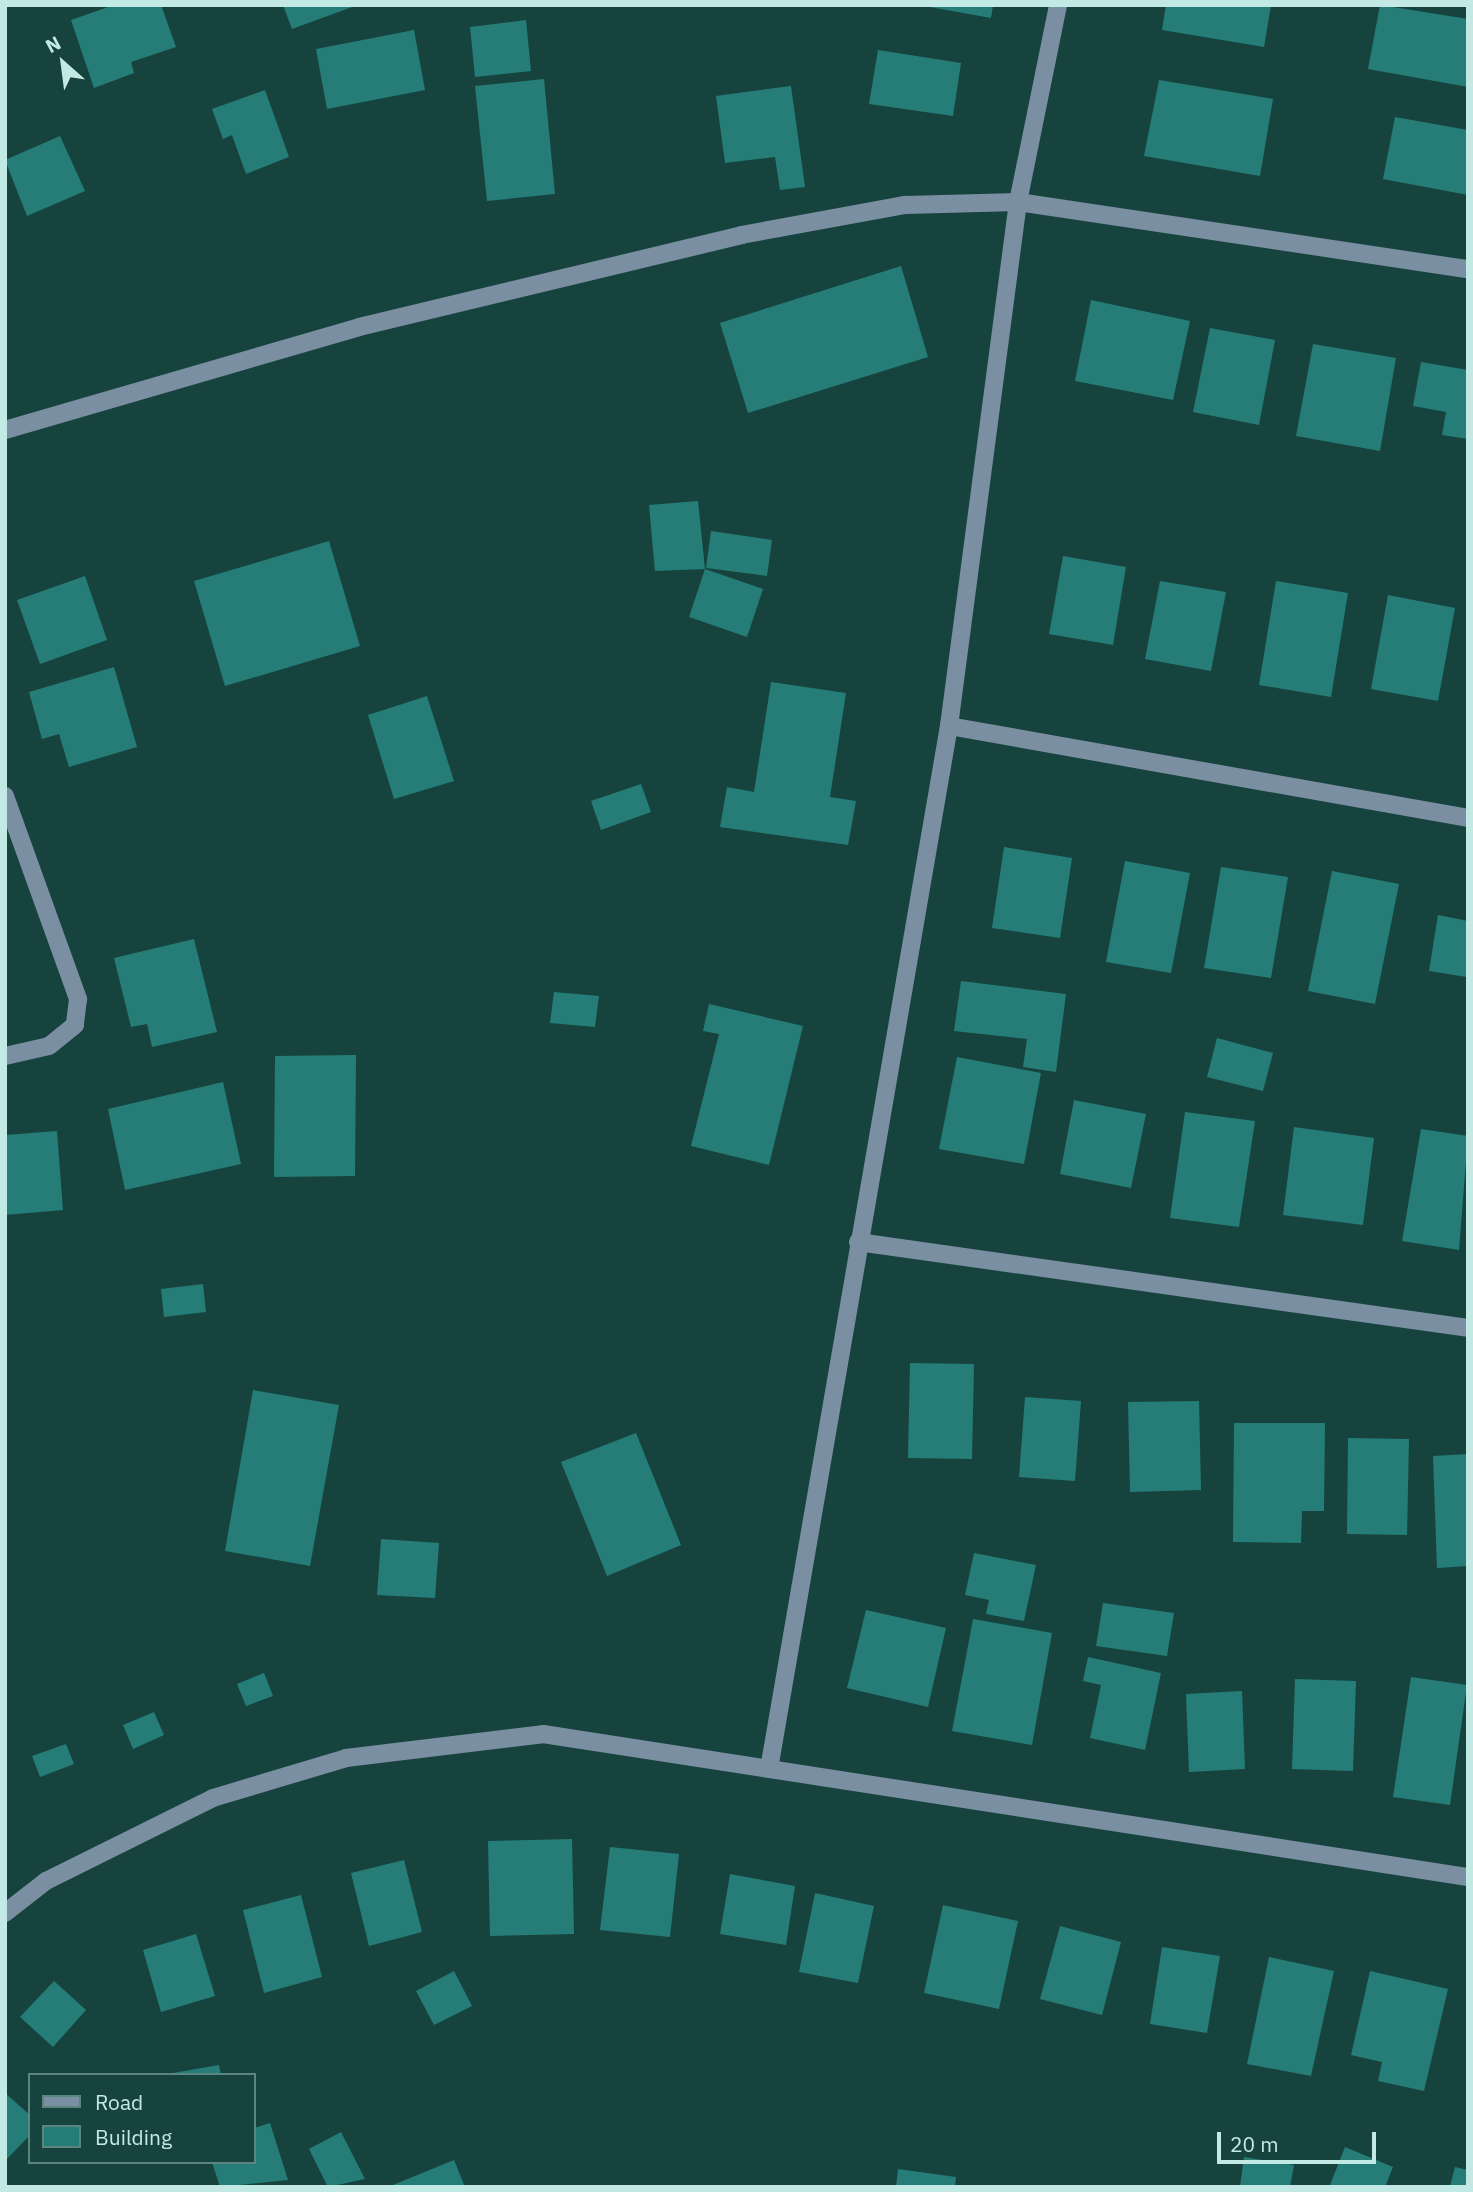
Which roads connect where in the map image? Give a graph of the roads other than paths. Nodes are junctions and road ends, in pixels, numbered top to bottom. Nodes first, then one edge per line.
1 (1058, 5) edge
2 (1018, 202) junction
3 (1468, 269) edge
4 (5, 430) edge
5 (949, 726) junction
6 (5, 796) edge
7 (1468, 818) edge
8 (5, 1056) edge
9 (858, 1242) junction
10 (1468, 1328) edge
11 (769, 1769) junction
12 (1468, 1877) edge
13 (5, 1913) edge

1 - 2 street
2 - 3 street
2 - 4 street
2 - 5 street
5 - 7 street
5 - 9 street
6 - 8 street
9 - 10 street
9 - 11 street
11 - 12 street
11 - 13 street

